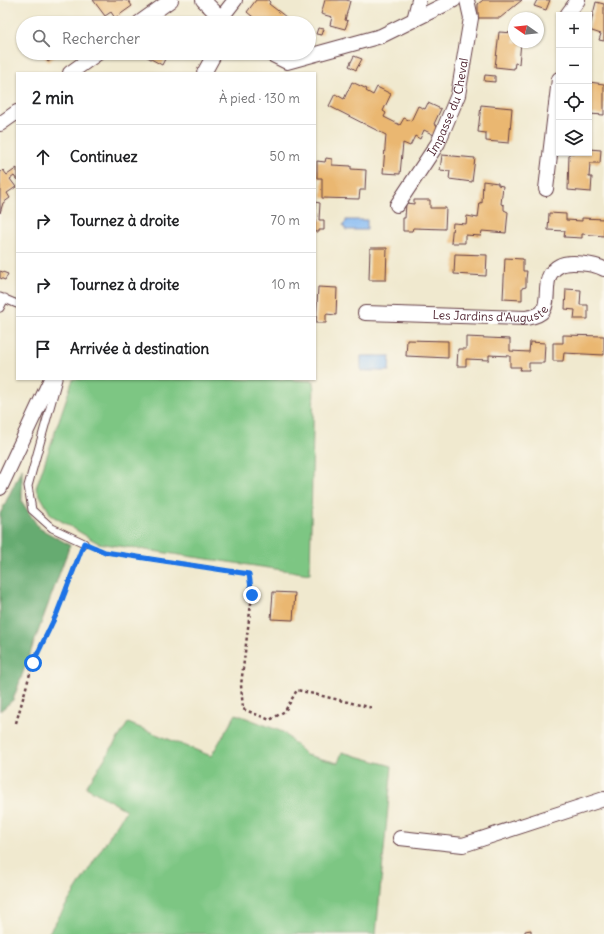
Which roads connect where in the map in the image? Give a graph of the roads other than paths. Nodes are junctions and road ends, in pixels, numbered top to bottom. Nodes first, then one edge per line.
1 (171, 0) edge
2 (203, 0) edge
3 (235, 0) edge
4 (419, 0) edge
5 (454, 0) edge
6 (467, 0) edge
7 (578, 0) edge
8 (569, 12) edge
9 (149, 16) edge
10 (219, 16) edge
11 (227, 16) edge
12 (414, 20) junction
13 (316, 54) edge
14 (88, 60) edge
15 (211, 60) edge
16 (283, 60) edge
17 (294, 60) edge
18 (71, 72) edge
19 (206, 72) edge
20 (558, 84) edge
21 (16, 113) edge
22 (0, 124) edge
23 (546, 189) dead end
24 (397, 205) dead end
25 (604, 269) edge
26 (2, 297) edge
27 (16, 304) edge
28 (0, 308) edge
29 (365, 313) dead end
30 (51, 380) edge
31 (58, 380) edge
32 (0, 488) edge
33 (84, 543) road end
34 (604, 799) edge
35 (400, 838) dead end

1 - 9 street
2 - 10 street
3 - 11 street
4 - 12 street
5 - 12 street
6 - 24 street, Impasse du Cheval
7 - 8 street
12 - 13 street
14 - 18 street
15 - 19 street
16 - 17 street
20 - 23 street
21 - 22 street
25 - 29 street, Les Jardins d'Auguste
26 - 27 lane
26 - 28 lane
30 - 32 street
31 - 33 lane
34 - 35 street

